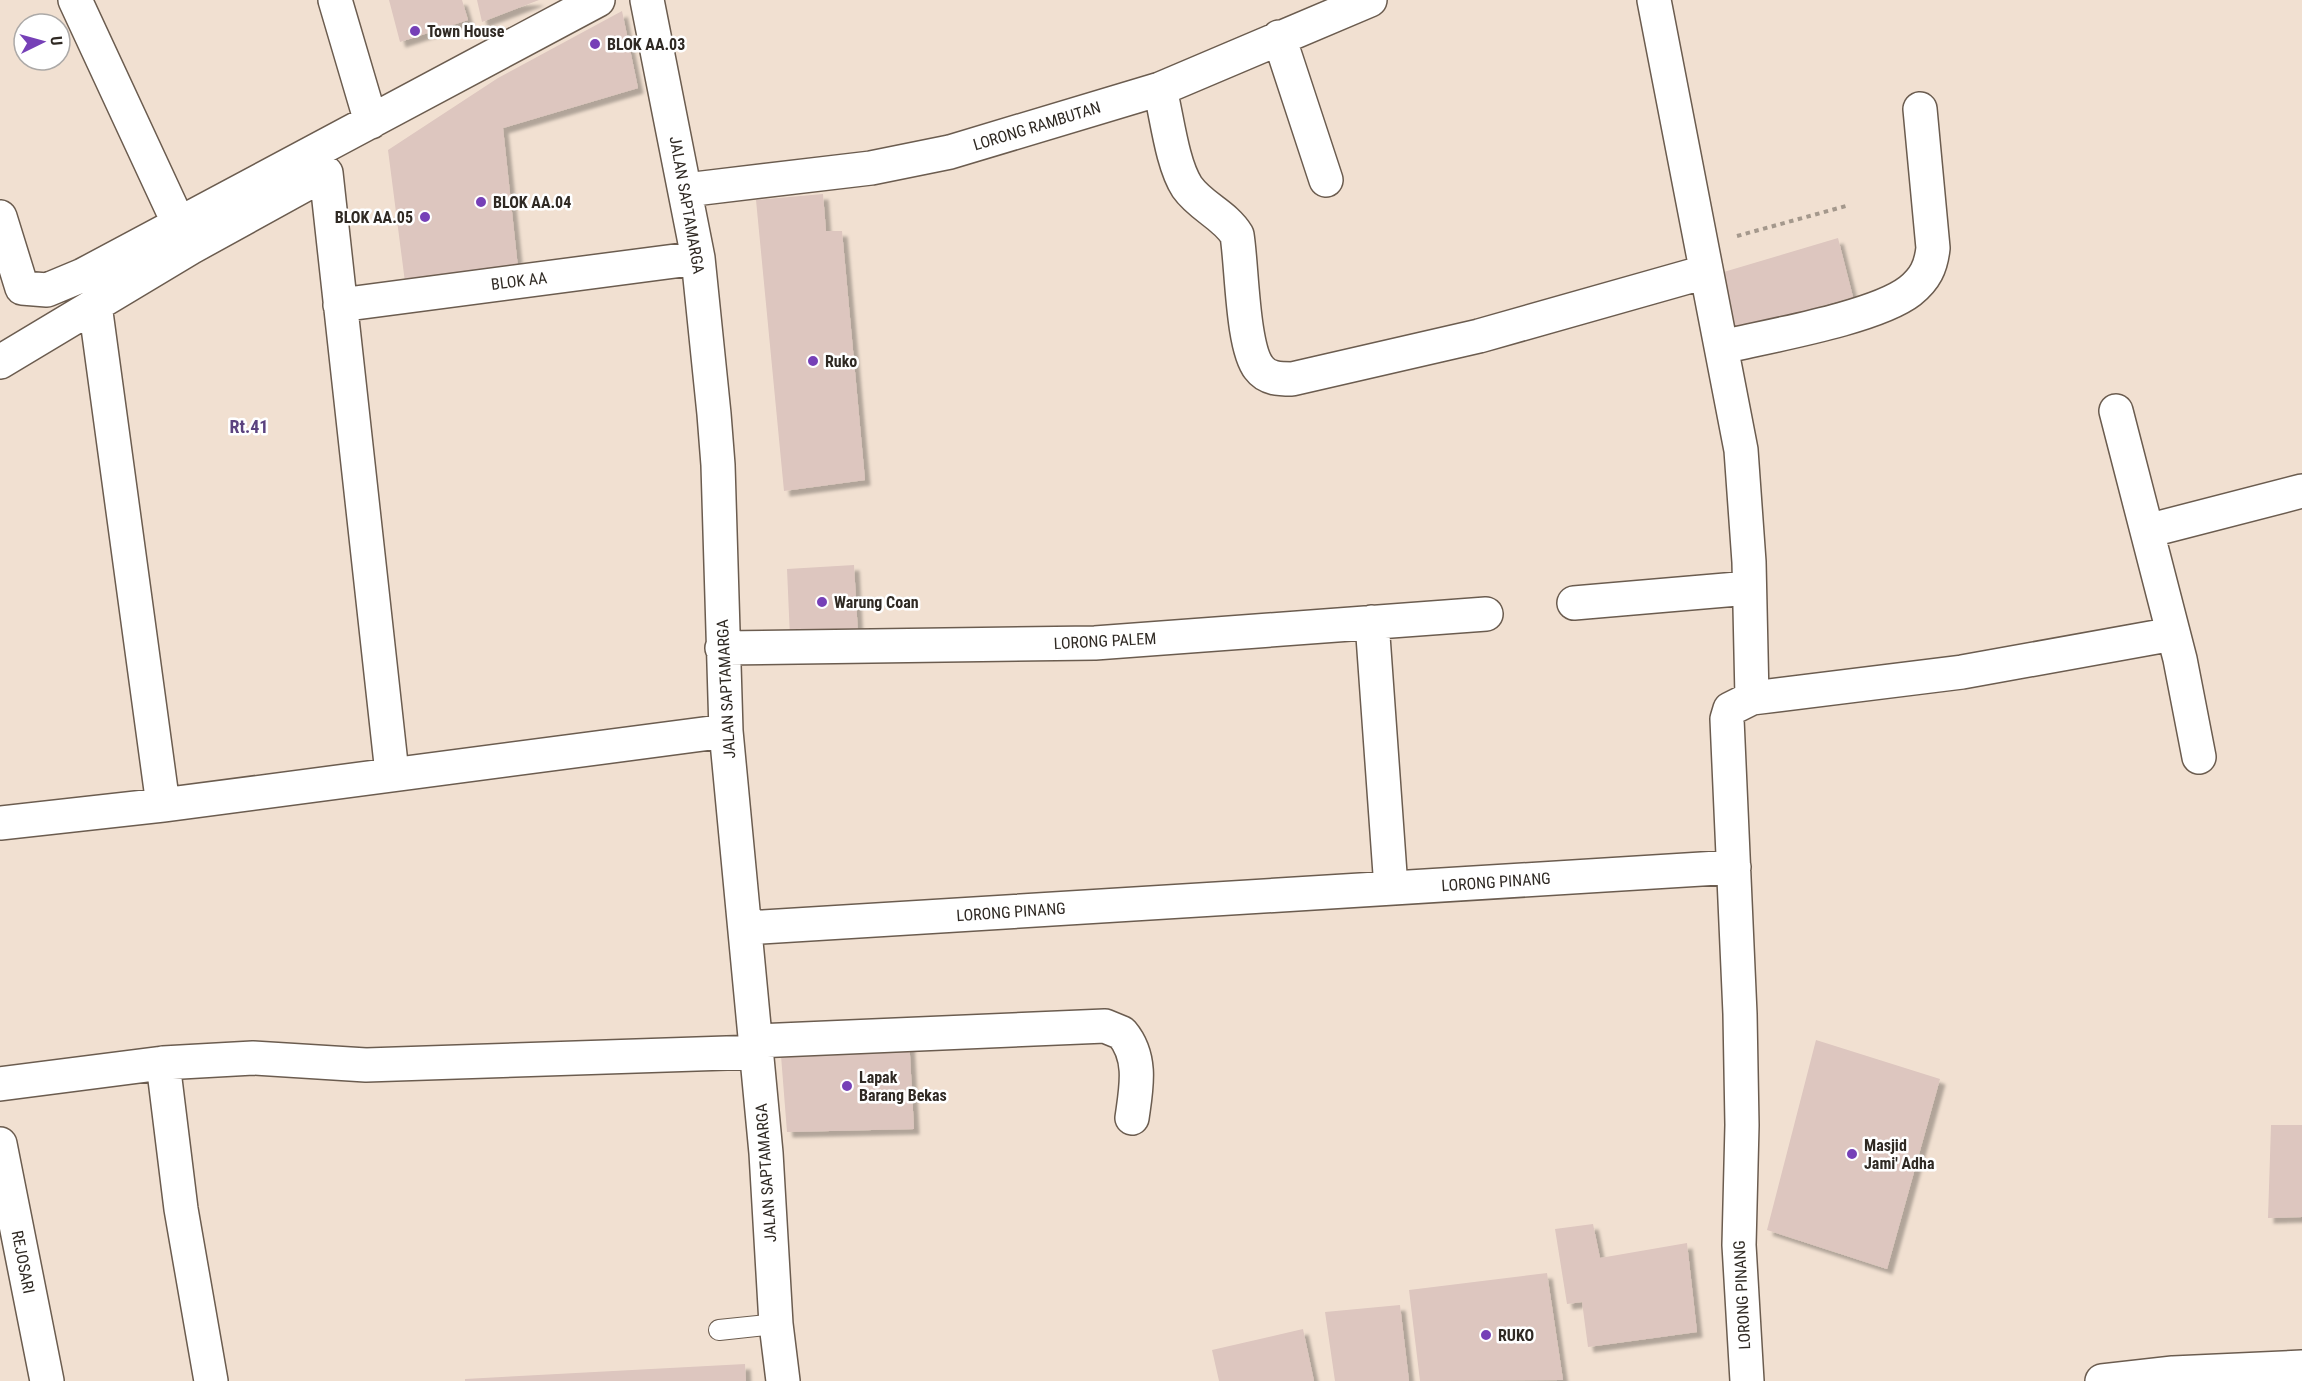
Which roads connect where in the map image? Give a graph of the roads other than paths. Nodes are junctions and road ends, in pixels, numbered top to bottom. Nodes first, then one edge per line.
1 (75, 0) edge
2 (335, 0) edge
3 (598, 0) edge
4 (647, 0) edge
5 (1370, 0) edge
6 (1654, 0) edge
7 (1279, 37) junction
8 (1160, 89) junction
9 (1920, 109) dead end
10 (371, 122) junction
11 (1326, 180) dead end
12 (686, 190) junction
13 (0, 217) edge
14 (178, 222) junction
15 (698, 258) junction
16 (1703, 259) junction
17 (94, 305) junction
18 (340, 305) junction
19 (1722, 348) junction
20 (0, 362) edge
21 (2116, 411) dead end
22 (2302, 491) edge
23 (2146, 531) junction
24 (1749, 588) junction
25 (1574, 603) dead end
26 (1486, 614) dead end
27 (1372, 622) junction
28 (2173, 634) junction
29 (722, 648) junction
30 (1752, 698) junction
31 (726, 731) junction
32 (2199, 757) dead end
33 (392, 773) junction
34 (164, 805) junction
35 (0, 823) edge
36 (1734, 867) junction
37 (1391, 888) junction
38 (746, 928) junction
39 (757, 1046) junction
40 (164, 1063) junction
41 (0, 1084) edge
42 (1132, 1118) dead end
43 (0, 1144) edge
44 (776, 1324) junction
45 (718, 1330) dead end
46 (2302, 1367) edge
47 (46, 1381) edge
48 (211, 1381) edge
49 (783, 1381) edge
50 (1747, 1381) edge
51 (2102, 1381) edge

1 - 14 street
2 - 10 street
3 - 10 street
4 - 12 street, JALAN SAPTAMARGA
5 - 7 street, LORONG RAMBUTAN
6 - 16 street
7 - 8 street, LORONG RAMBUTAN
7 - 11 street
8 - 12 street, LORONG RAMBUTAN
8 - 16 street
9 - 19 street
10 - 14 street
12 - 15 street, JALAN SAPTAMARGA
13 - 14 street
15 - 18 street, BLOK AA
15 - 29 street, JALAN SAPTAMARGA
16 - 19 street
17 - 18 street
17 - 20 street
17 - 34 street
18 - 33 street
19 - 24 street
21 - 23 street
22 - 23 street
23 - 28 street
24 - 25 street
24 - 30 street
26 - 27 street, LORONG PALEM
27 - 29 street, LORONG PALEM
27 - 37 street
28 - 30 street
28 - 32 street
29 - 31 street, JALAN SAPTAMARGA
30 - 36 street
31 - 33 street
31 - 38 street, JALAN SAPTAMARGA
33 - 34 street
34 - 35 street
36 - 37 street, LORONG PINANG
36 - 50 street, LORONG PINANG
37 - 38 street, LORONG PINANG
38 - 39 street, JALAN SAPTAMARGA
39 - 40 street
39 - 42 street
39 - 44 street, JALAN SAPTAMARGA
40 - 41 street
40 - 48 street
43 - 47 street, REJOSARI
44 - 45 lane
44 - 49 street, JALAN SAPTAMARGA
46 - 51 street

